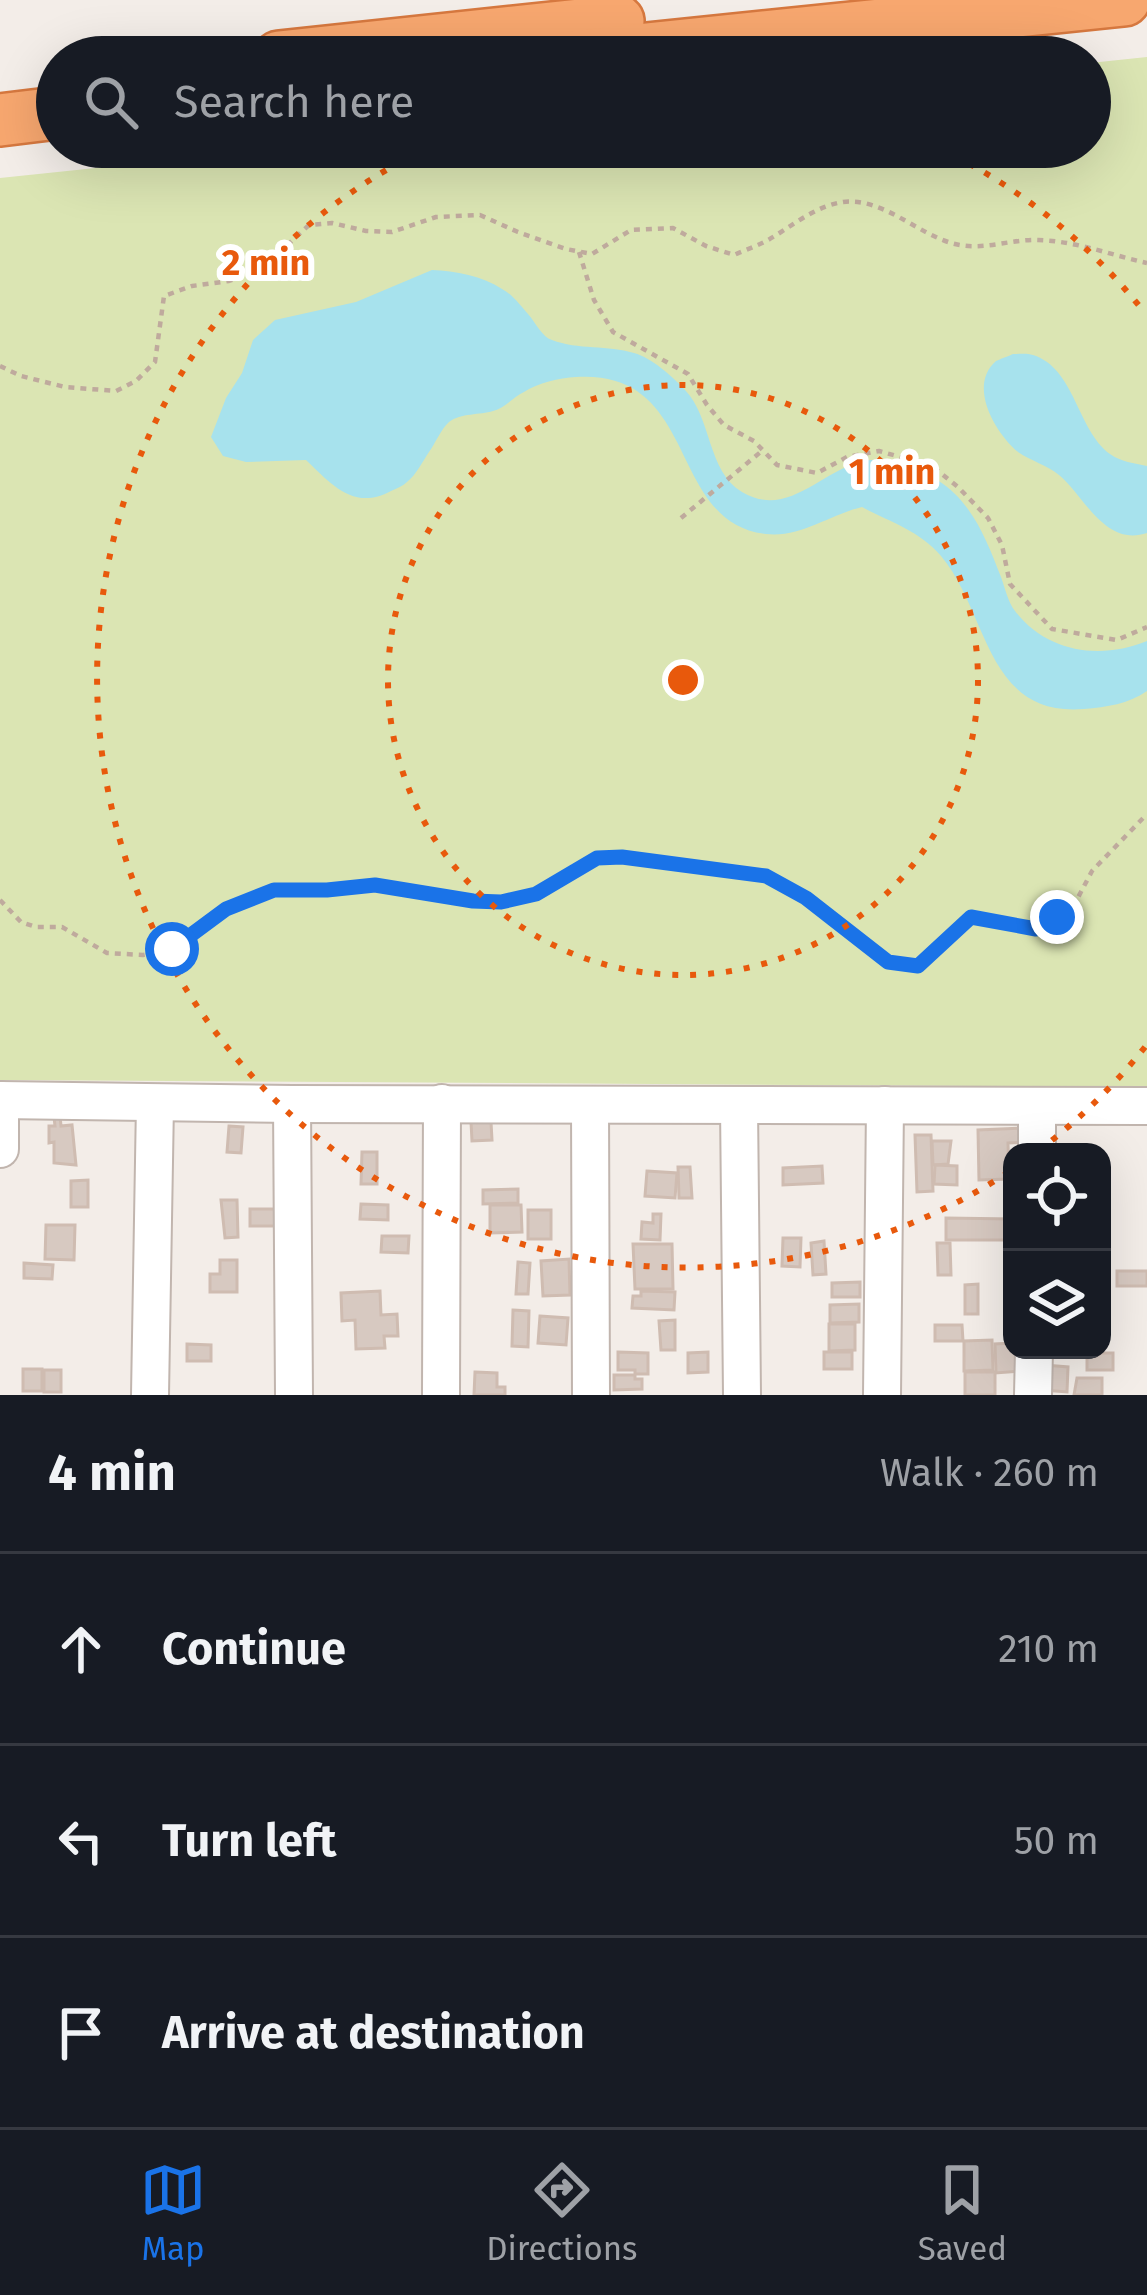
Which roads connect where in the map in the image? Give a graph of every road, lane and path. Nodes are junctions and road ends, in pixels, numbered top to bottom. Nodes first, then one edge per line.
1 (822, 0) edge
2 (1124, 0) edge
3 (479, 36) edge
4 (773, 36) edge
5 (36, 82) edge
6 (0, 86) edge
7 (36, 116) edge
8 (0, 120) edge
9 (579, 252) junction
10 (1147, 263) edge
11 (0, 366) edge
12 (763, 450) junction
13 (681, 518) dead end
14 (1147, 627) edge
15 (1147, 814) edge
16 (0, 900) edge
17 (0, 1100) edge
18 (155, 1103) junction
19 (442, 1103) junction
20 (292, 1104) junction
21 (590, 1105) junction
22 (740, 1106) junction
23 (885, 1106) junction
24 (1037, 1106) junction
25 (1147, 1106) edge
26 (1037, 1143) edge
27 (0, 1149) edge
28 (1034, 1359) edge
29 (150, 1395) edge
30 (294, 1395) edge
31 (441, 1395) edge
32 (591, 1395) edge
33 (742, 1395) edge
34 (882, 1395) edge
35 (1033, 1395) edge

1 - 3 highway
2 - 4 highway
5 - 6 highway
7 - 8 highway
9 - 10 path
9 - 11 path
9 - 12 path
12 - 13 path
12 - 14 path
15 - 16 path
17 - 18 street
17 - 27 street
18 - 20 street
18 - 29 street
19 - 20 street
19 - 21 street
19 - 31 street
20 - 30 street
21 - 22 street
21 - 32 street
22 - 23 street
22 - 33 street
23 - 24 street
23 - 34 street
24 - 25 street
24 - 26 street
28 - 35 street

